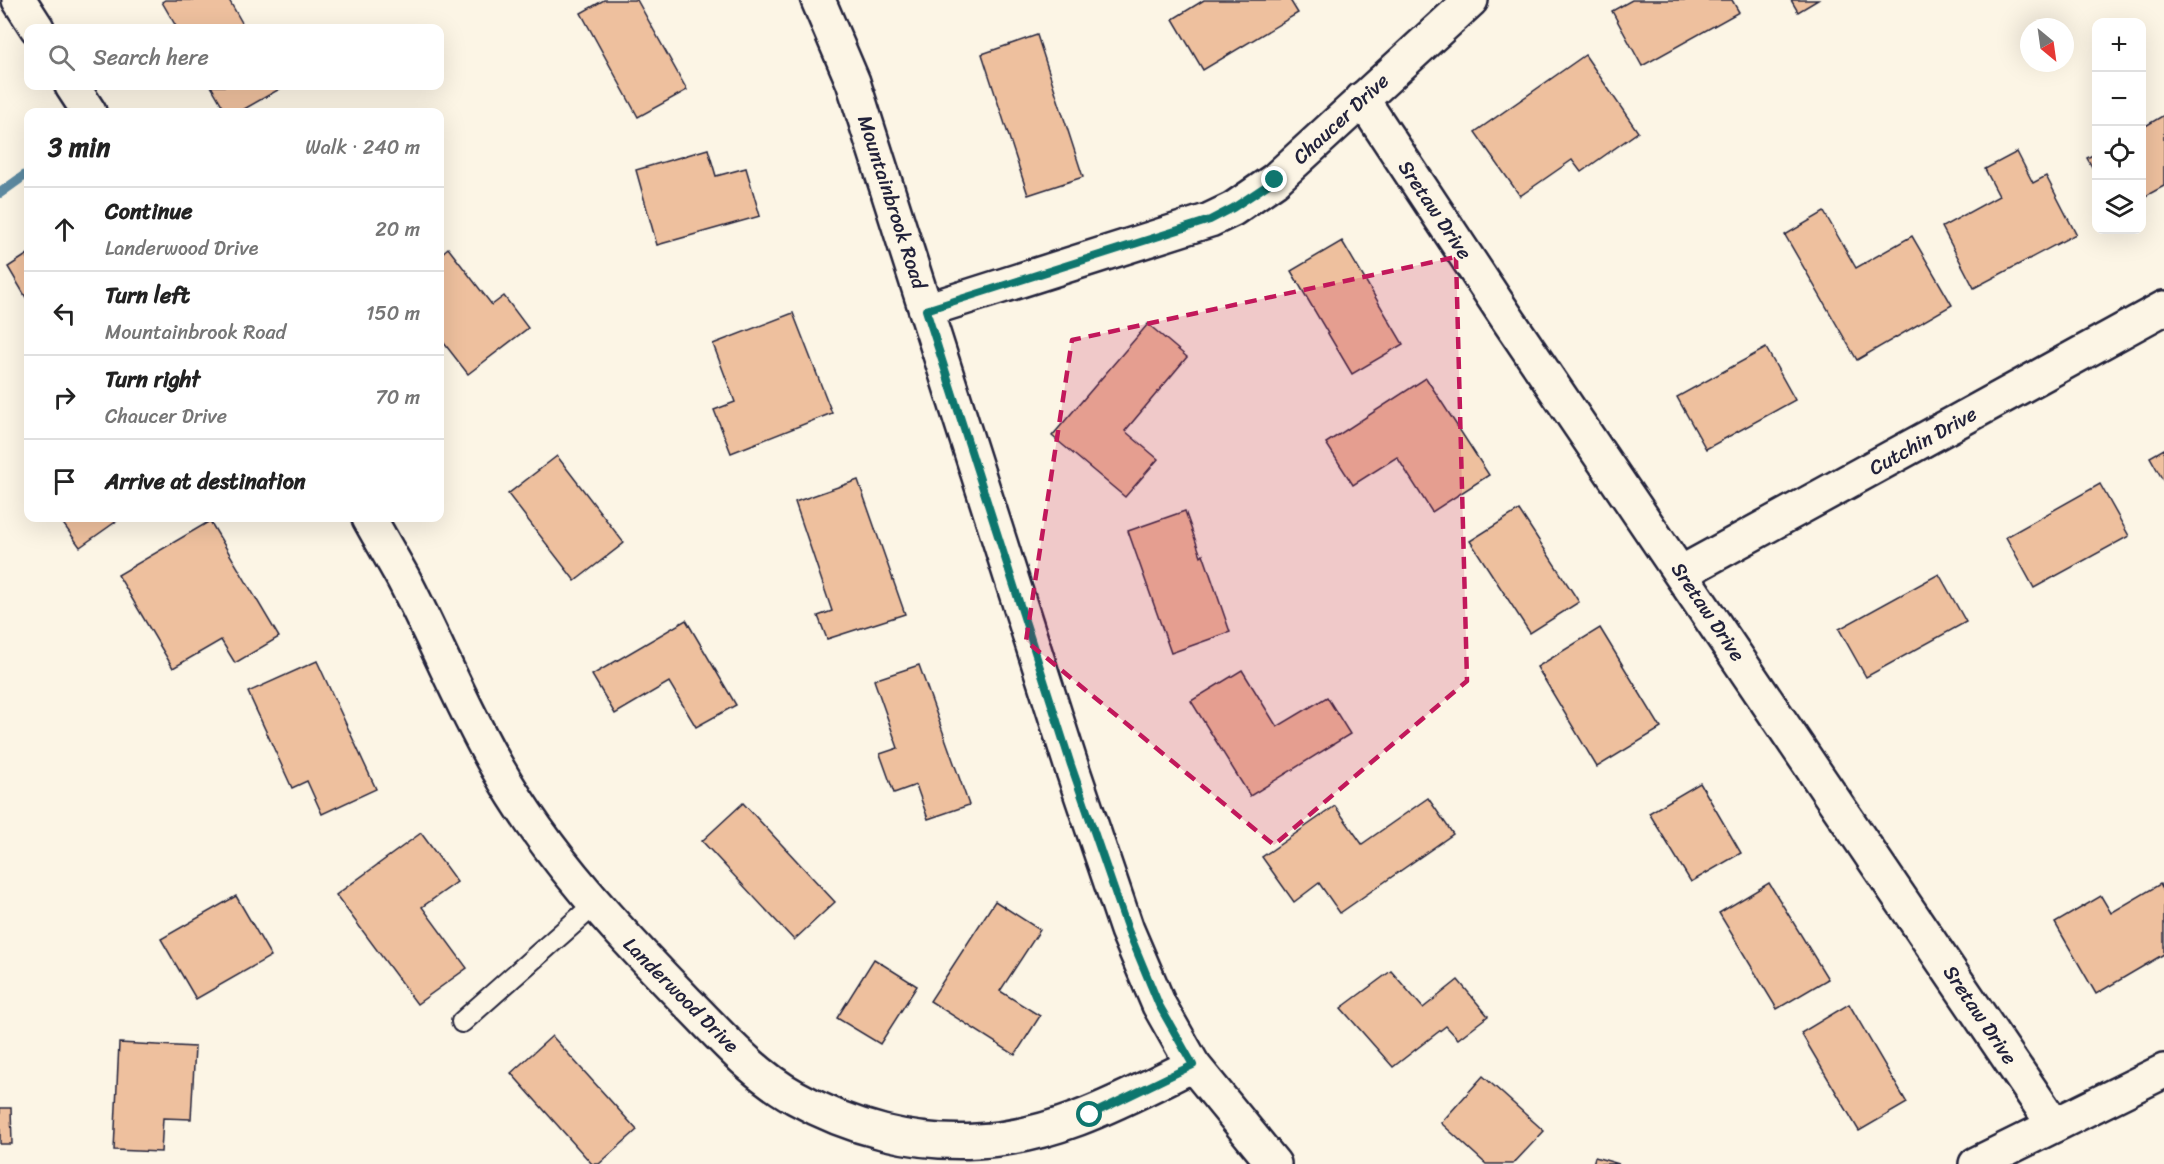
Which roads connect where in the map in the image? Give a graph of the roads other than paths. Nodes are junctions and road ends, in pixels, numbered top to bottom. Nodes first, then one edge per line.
1 (19, 0) edge
2 (818, 0) edge
3 (1471, 0) edge
4 (34, 24) edge
5 (75, 90) edge
6 (1362, 99) junction
7 (86, 108) edge
8 (2164, 308) edge
9 (926, 310) junction
10 (371, 522) edge
11 (1681, 573) junction
12 (595, 904) junction
13 (462, 1022) dead end
14 (1193, 1065) junction
15 (2164, 1071) edge
16 (2054, 1125) junction
17 (1274, 1164) edge
18 (1976, 1164) edge

1 - 4 street
2 - 9 street, Mountainbrook Road
3 - 6 street, Chaucer Drive
5 - 7 street
6 - 9 street, Chaucer Drive
6 - 11 street, Sretaw Drive
8 - 11 street, Cutchin Drive
9 - 14 street, Mountainbrook Road
10 - 12 street, Landerwood Drive
11 - 16 street, Sretaw Drive
12 - 13 lane
12 - 14 street, Landerwood Drive
14 - 17 street, Mountainbrook Road
15 - 16 street
16 - 18 street

